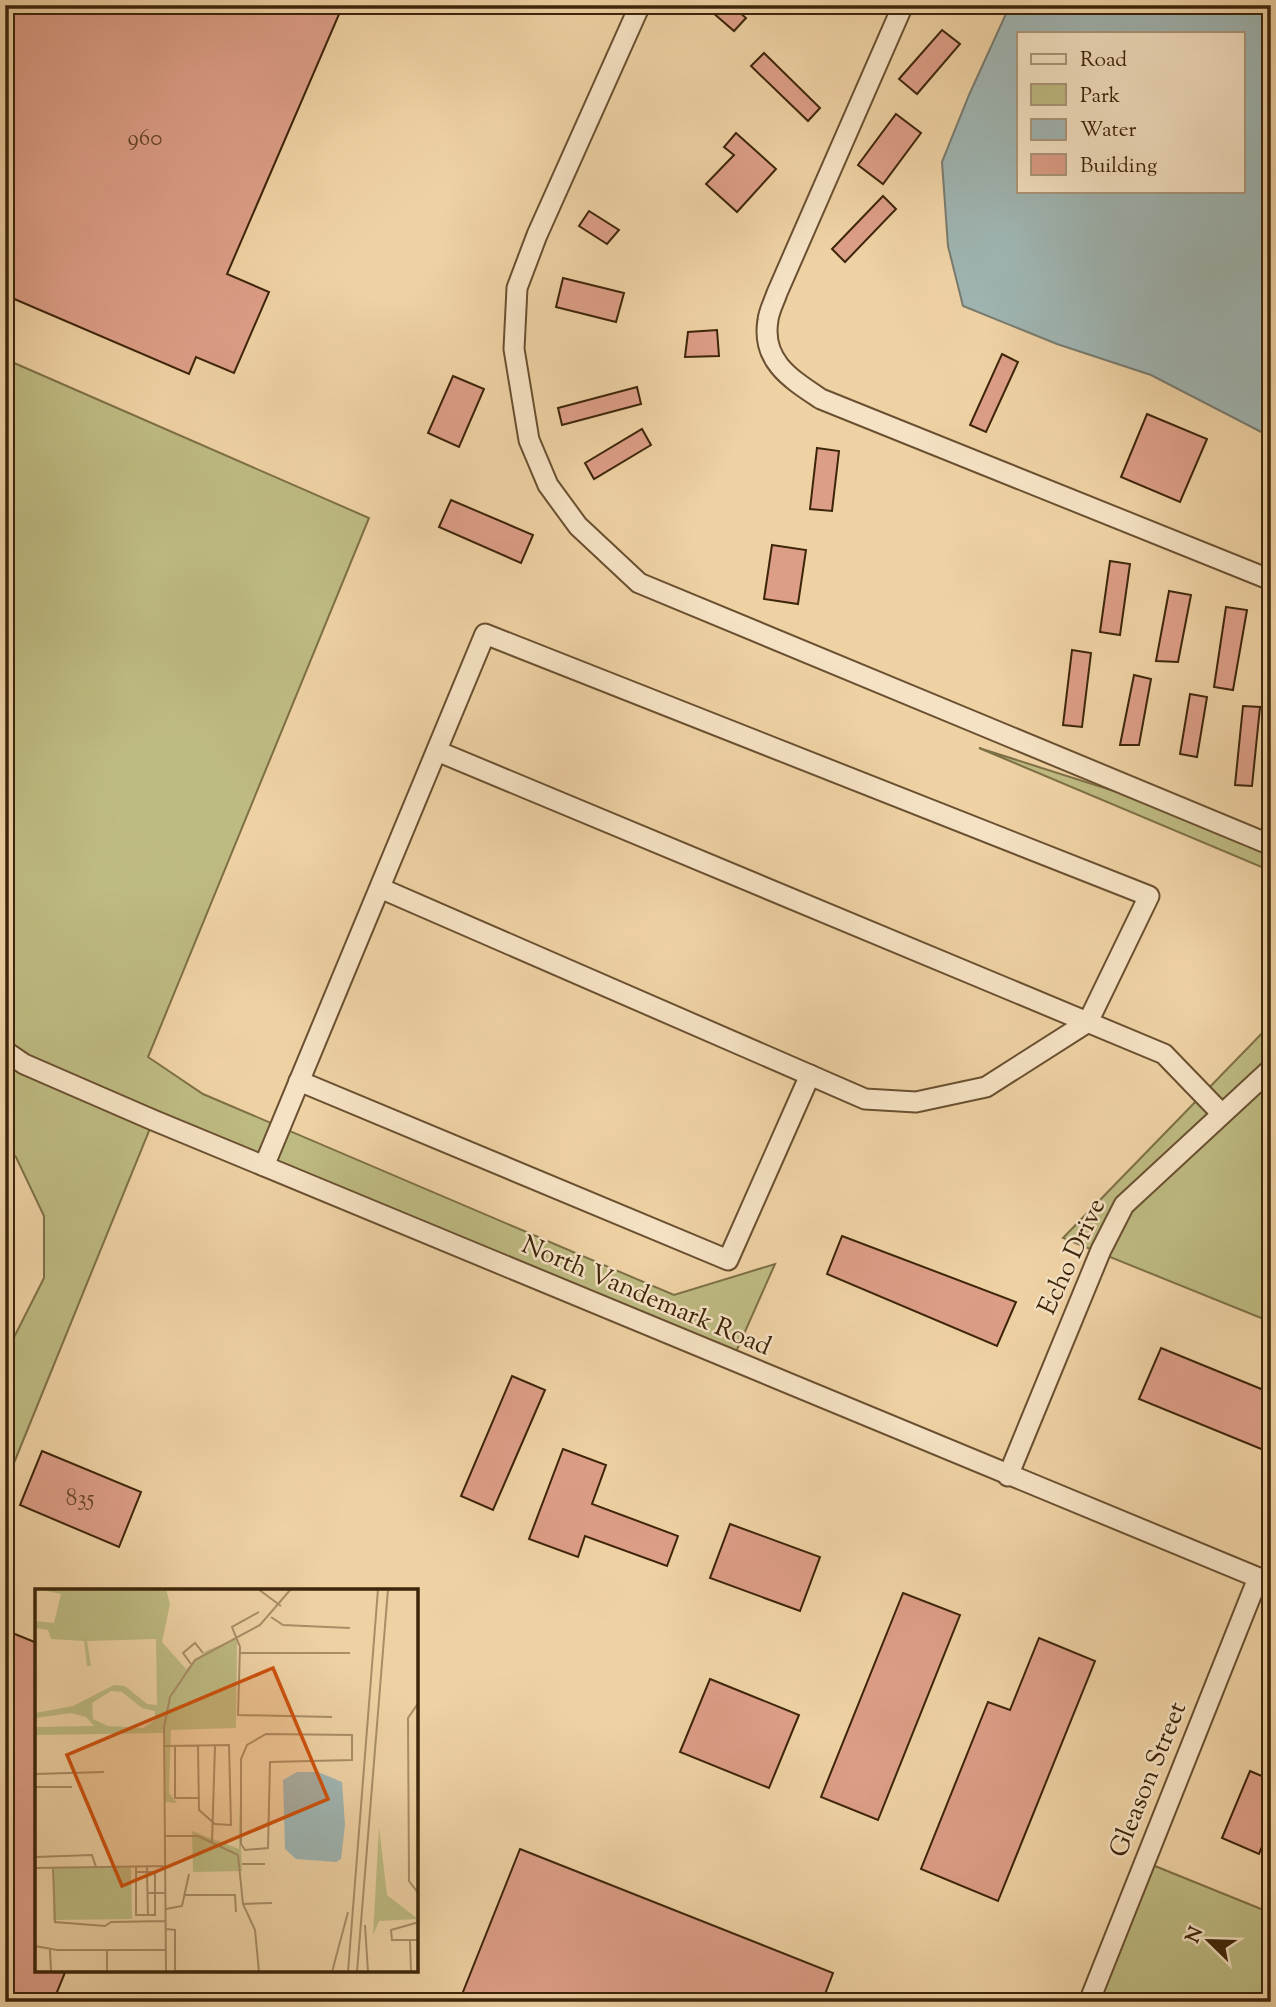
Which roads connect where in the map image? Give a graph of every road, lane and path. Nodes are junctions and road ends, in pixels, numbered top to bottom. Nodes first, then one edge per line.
1 (640, 5) edge
2 (903, 5) edge
3 (1271, 580) edge
4 (437, 751) junction
5 (1271, 845) edge
6 (380, 888) junction
7 (1088, 1022) junction
8 (5, 1051) edge
9 (1271, 1069) edge
10 (810, 1075) junction
11 (299, 1081) junction
12 (1222, 1114) junction
13 (264, 1166) junction
14 (1008, 1476) junction
15 (1264, 1581) edge
16 (1089, 2002) edge

1 - 5 street
2 - 3 street
4 - 6 street
4 - 7 street
4 - 7 street
6 - 10 street
6 - 11 street
7 - 10 street
7 - 12 street
8 - 13 street, North Vandemark Road
9 - 12 street, Echo Drive
10 - 11 street
11 - 13 street
12 - 14 street, Echo Drive
13 - 14 street, North Vandemark Road
14 - 15 street, North Vandemark Road
15 - 16 street, Gleason Street

